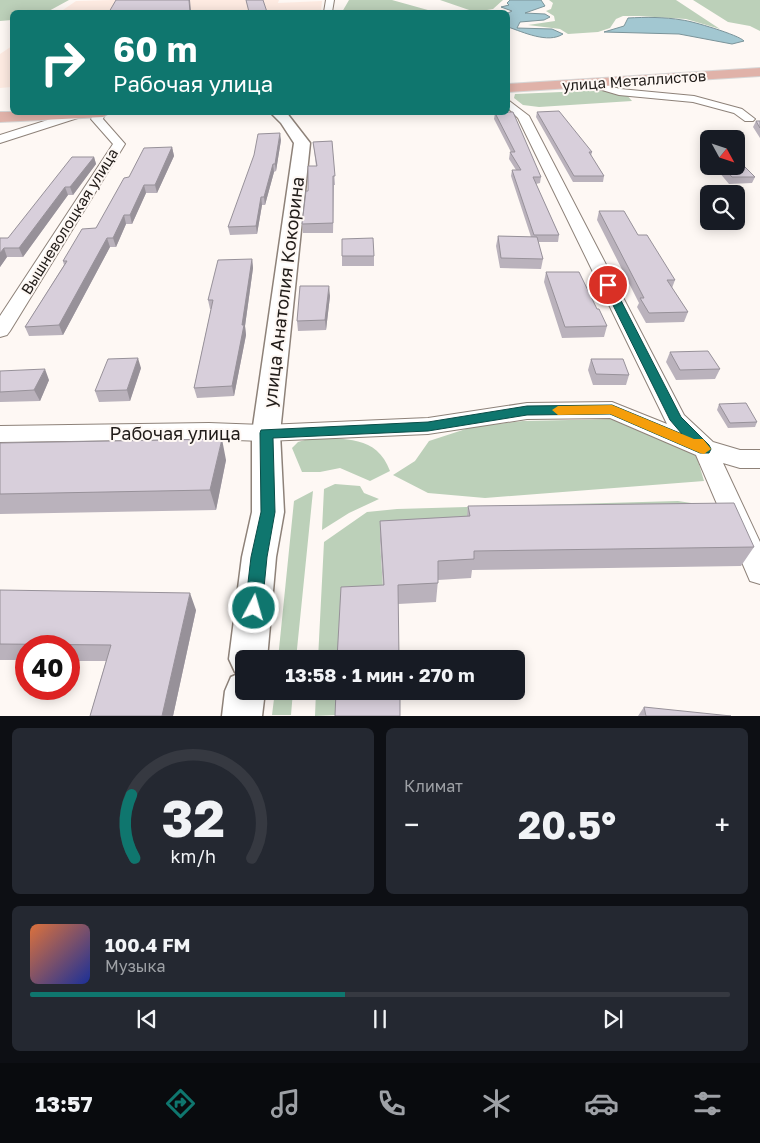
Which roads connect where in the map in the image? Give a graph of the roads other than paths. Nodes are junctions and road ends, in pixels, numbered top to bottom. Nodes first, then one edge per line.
1 (760, 72) edge
2 (589, 83) junction
3 (510, 88) edge
4 (510, 105) edge
5 (42, 115) edge
6 (77, 115) edge
7 (100, 115) edge
8 (280, 115) edge
9 (0, 117) edge
10 (749, 119) dead end
11 (0, 139) edge
12 (0, 331) edge
13 (266, 433) junction
14 (0, 434) edge
15 (704, 449) junction
16 (760, 458) edge
17 (760, 572) edge
18 (249, 650) edge
19 (244, 700) edge
20 (242, 716) edge

1 - 2 main road, улица Металлистов
2 - 3 main road, улица Металлистов
2 - 10 street
4 - 15 street
5 - 9 main road
6 - 11 street
7 - 12 street, Вышневолоцкая улица
8 - 13 street, улица Анатолия Кокорина
13 - 14 street, Рабочая улица
13 - 15 street, Рабочая улица
13 - 18 street, улица Анатолия Кокорина
15 - 16 street, Рабочая улица
15 - 17 street
19 - 20 street

